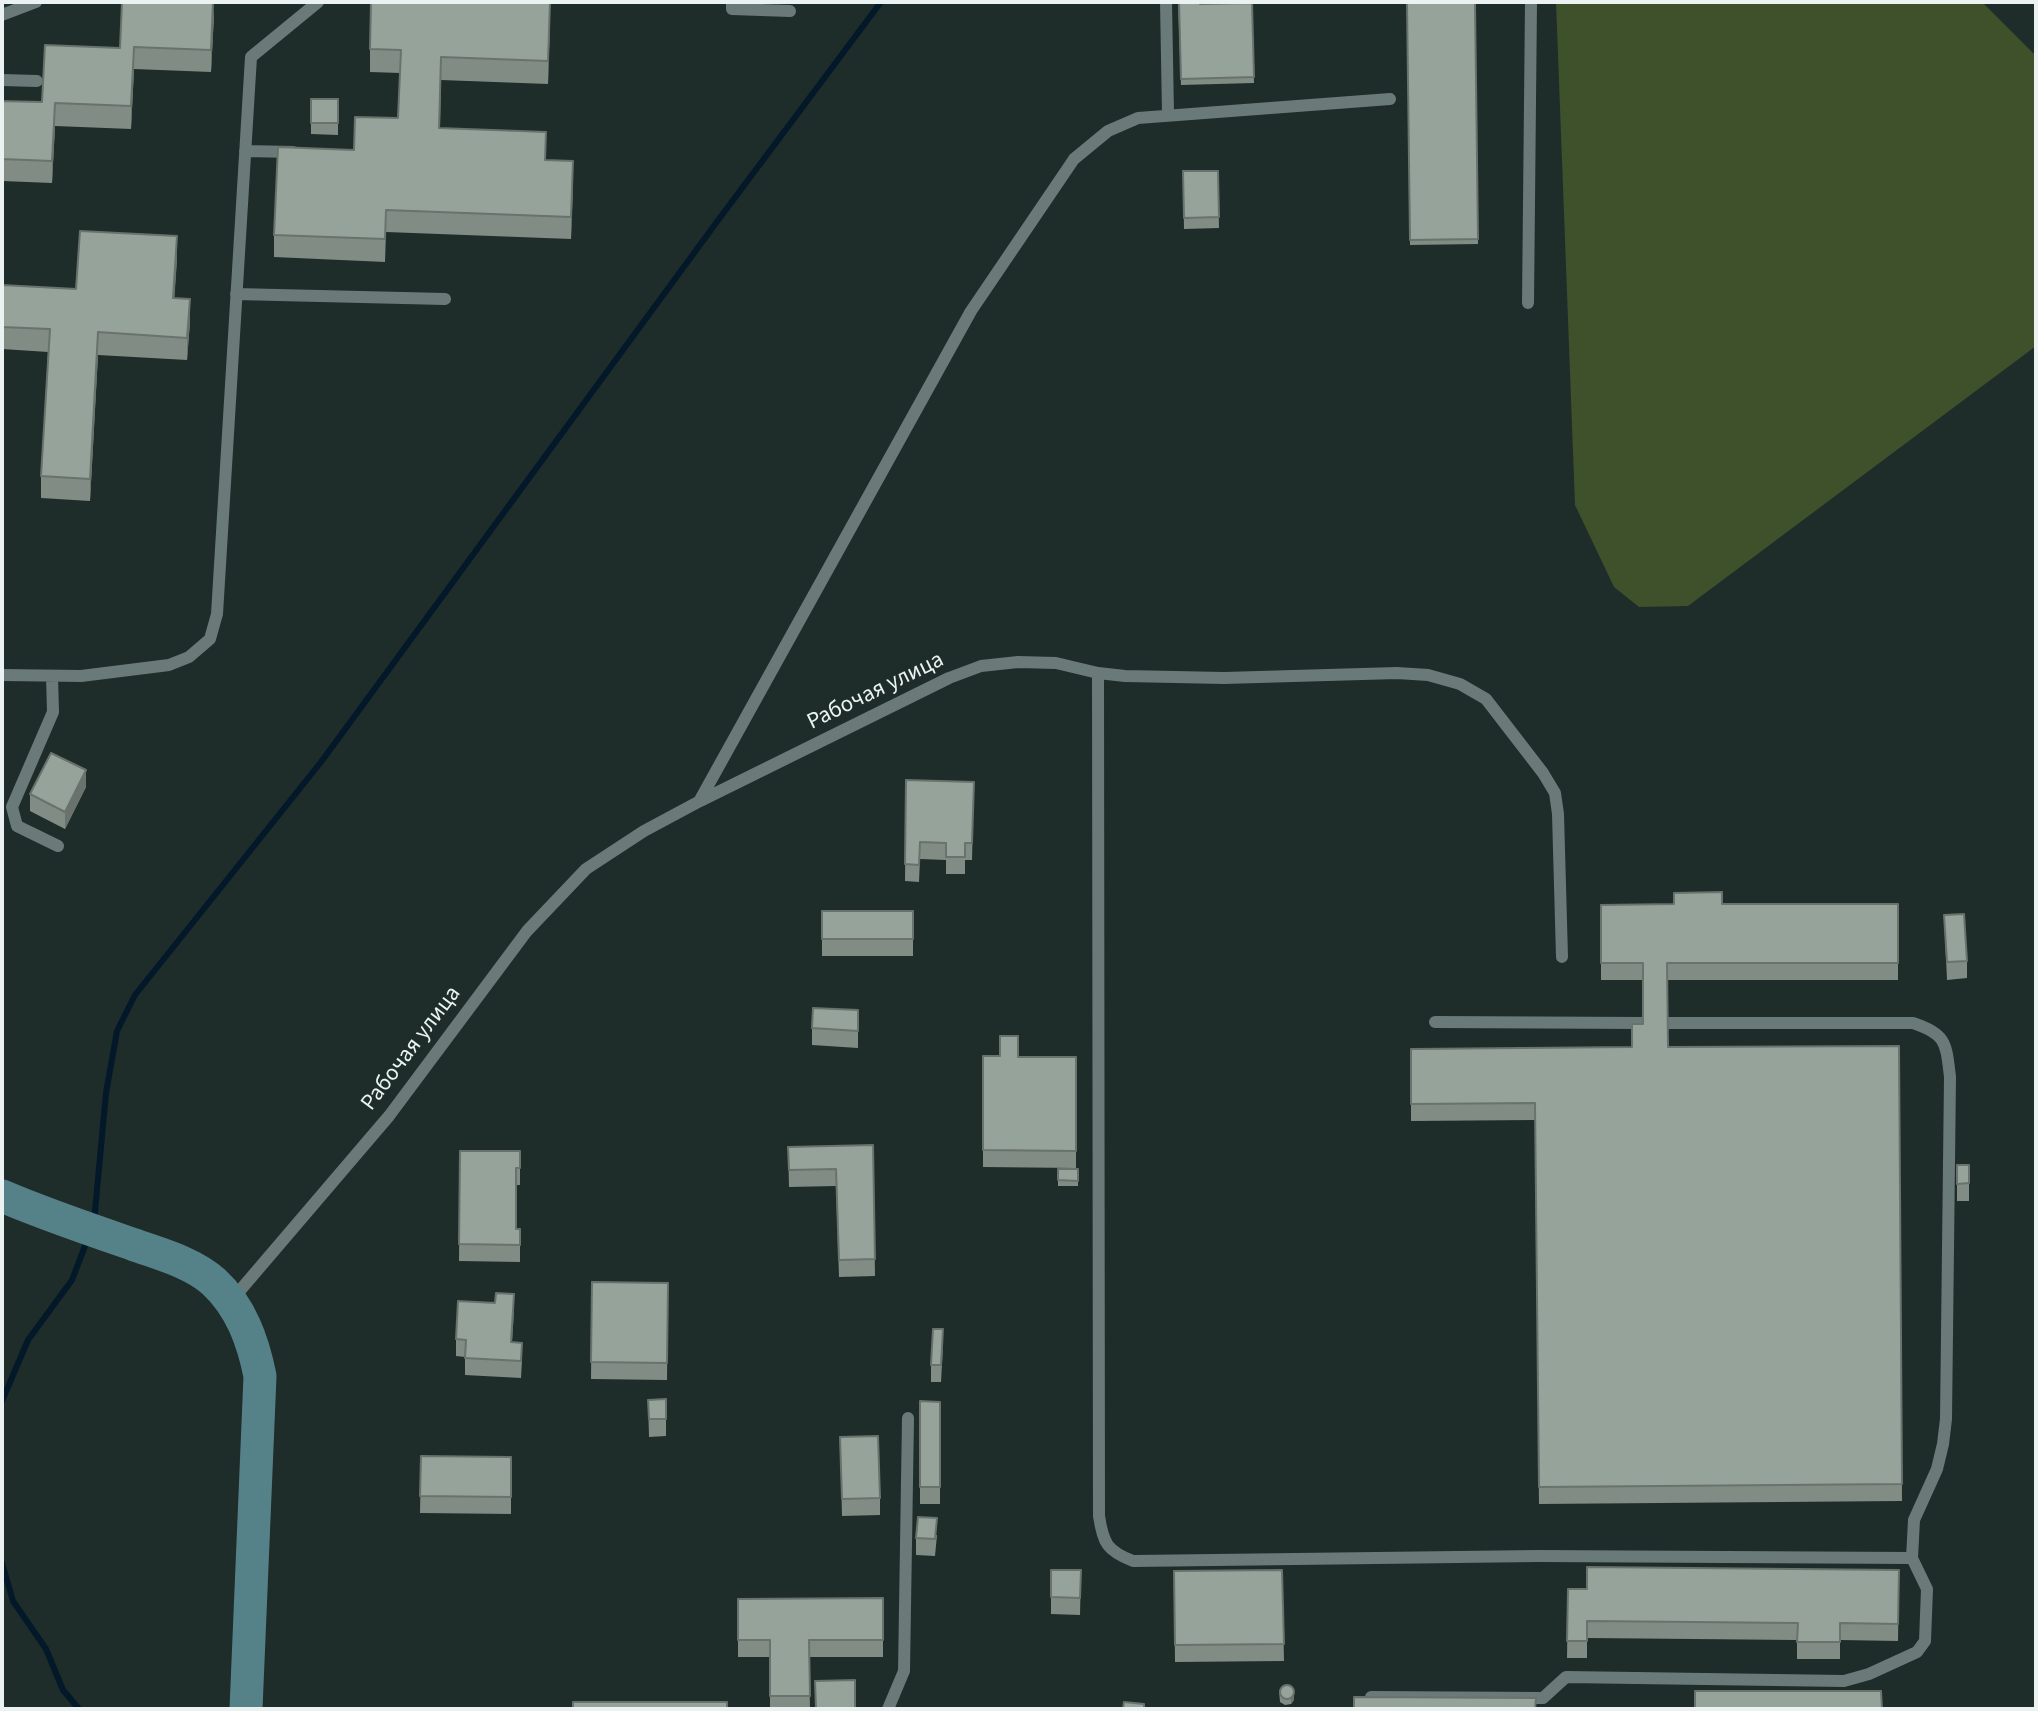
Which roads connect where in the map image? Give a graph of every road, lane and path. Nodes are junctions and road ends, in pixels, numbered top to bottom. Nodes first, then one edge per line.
1 (36, 2) edge
2 (318, 2) edge
3 (732, 2) edge
4 (1166, 2) edge
5 (1531, 2) edge
6 (790, 11) dead end
7 (2, 15) edge
8 (2, 80) edge
9 (37, 80) dead end
10 (1390, 99) dead end
11 (1168, 114) junction
12 (245, 150) junction
13 (313, 153) edge
14 (236, 294) junction
15 (445, 299) dead end
16 (1528, 303) dead end
17 (1098, 673) junction
18 (2, 676) edge
19 (52, 676) junction
20 (700, 801) junction
21 (58, 846) dead end
22 (1562, 957) dead end
23 (1435, 1022) dead end
24 (1643, 1023) edge
25 (1668, 1023) edge
26 (2, 1196) edge
27 (230, 1301) junction
28 (908, 1418) dead end
29 (1912, 1558) junction
30 (1371, 1697) edge
31 (246, 1709) edge
32 (888, 1709) edge

1 - 7 lane
2 - 12 lane
3 - 6 lane
4 - 11 lane
5 - 16 lane
8 - 9 lane
10 - 11 lane
11 - 20 lane
12 - 13 lane
12 - 14 lane
14 - 15 lane
14 - 19 lane
17 - 20 lane, Рабочая улица
17 - 22 lane, Рабочая улица
17 - 29 lane
18 - 19 lane
19 - 21 lane
20 - 27 lane, Рабочая улица
23 - 24 lane
25 - 29 lane
26 - 27 street
27 - 31 street
28 - 32 lane
29 - 30 lane

